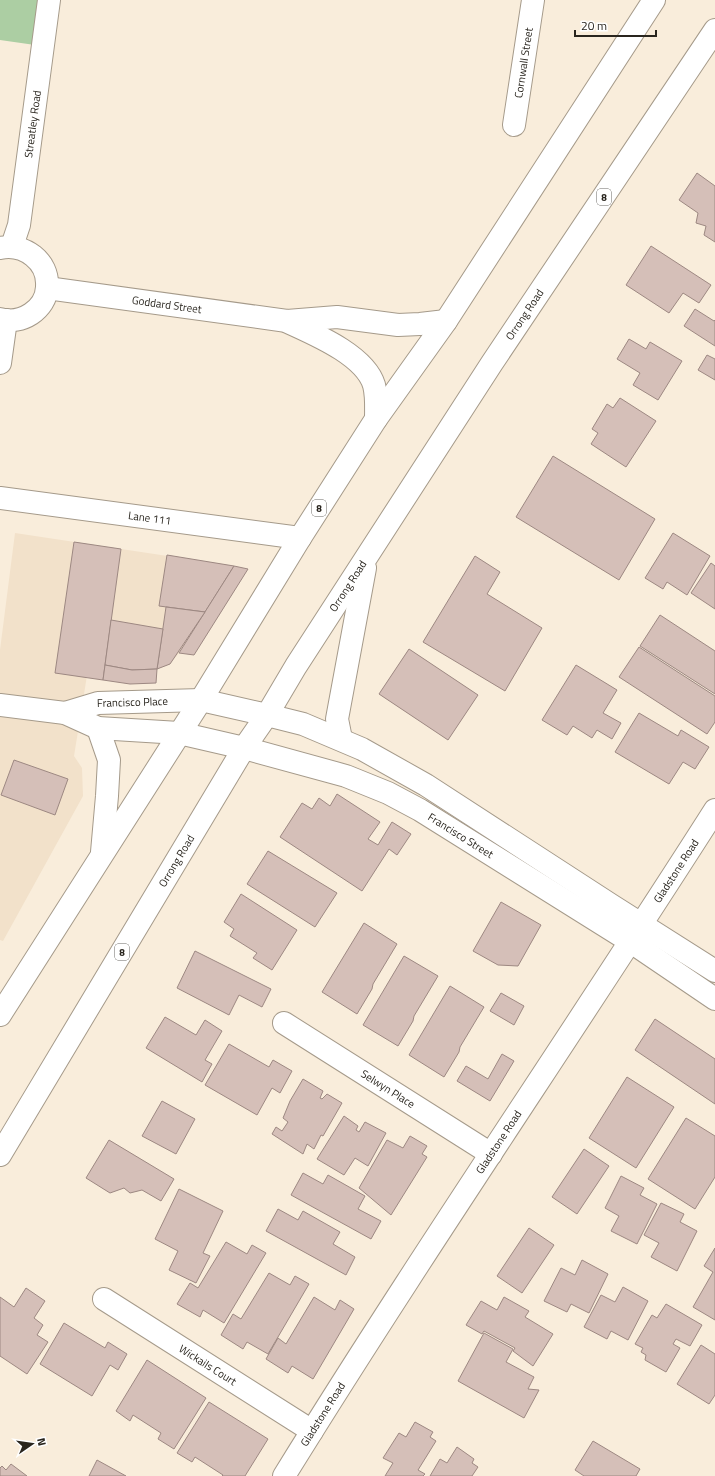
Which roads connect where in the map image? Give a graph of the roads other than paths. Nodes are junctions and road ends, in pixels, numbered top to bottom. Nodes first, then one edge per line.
1 (49, 0) edge
2 (533, 0) edge
3 (654, 0) edge
4 (715, 30) edge
5 (514, 126) dead end
6 (6, 247) edge
7 (47, 288) junction
8 (3, 319) edge
9 (287, 321) junction
10 (446, 321) junction
11 (0, 363) edge
12 (376, 419) junction
13 (0, 498) edge
14 (300, 538) junction
15 (366, 559) junction
16 (201, 700) junction
17 (0, 705) edge
18 (65, 713) junction
19 (267, 715) junction
20 (98, 728) junction
21 (179, 733) junction
22 (341, 739) junction
23 (244, 748) junction
24 (715, 810) edge
25 (102, 856) junction
26 (636, 933) junction
27 (715, 971) edge
28 (715, 999) edge
29 (0, 1015) edge
30 (284, 1023) dead end
31 (491, 1154) junction
32 (0, 1155) edge
33 (104, 1299) dead end
34 (312, 1431) junction
35 (284, 1476) edge

1 - 6 main road, Streatley Road
2 - 5 main road, Cornwall Street
3 - 10 main road, 8
4 - 15 main road, Orrong Road / 8
6 - 7 main road
7 - 8 main road
7 - 9 main road, Goddard Street
8 - 11 main road
9 - 10 main road, Goddard Street
9 - 12 main road, Goddard Street
10 - 12 main road, 8
12 - 14 main road, 8
13 - 14 main road, Lane 111
14 - 16 main road, 8
15 - 19 main road, Orrong Road / 8
15 - 22 main road
16 - 18 main road, Francisco Place
16 - 19 main road, Francisco Street
16 - 21 main road, 8
17 - 18 main road, Francisco Place
18 - 20 main road, Francisco Place
19 - 22 main road, Francisco Street
19 - 23 main road, Orrong Road / 8
20 - 21 main road, Francisco Place
20 - 25 main road
21 - 23 main road, Francisco Street
21 - 25 main road, 8
22 - 26 main road, Francisco Street
23 - 26 main road, Francisco Street
23 - 32 main road, Orrong Road / 8
24 - 26 main road, Gladstone Road
25 - 29 main road, 8
26 - 27 main road, Francisco Street
26 - 28 main road, Francisco Street
26 - 31 main road, Gladstone Road
30 - 31 main road, Selwyn Place
31 - 34 main road, Gladstone Road
33 - 34 main road, Wickails Court
34 - 35 main road, Gladstone Road

